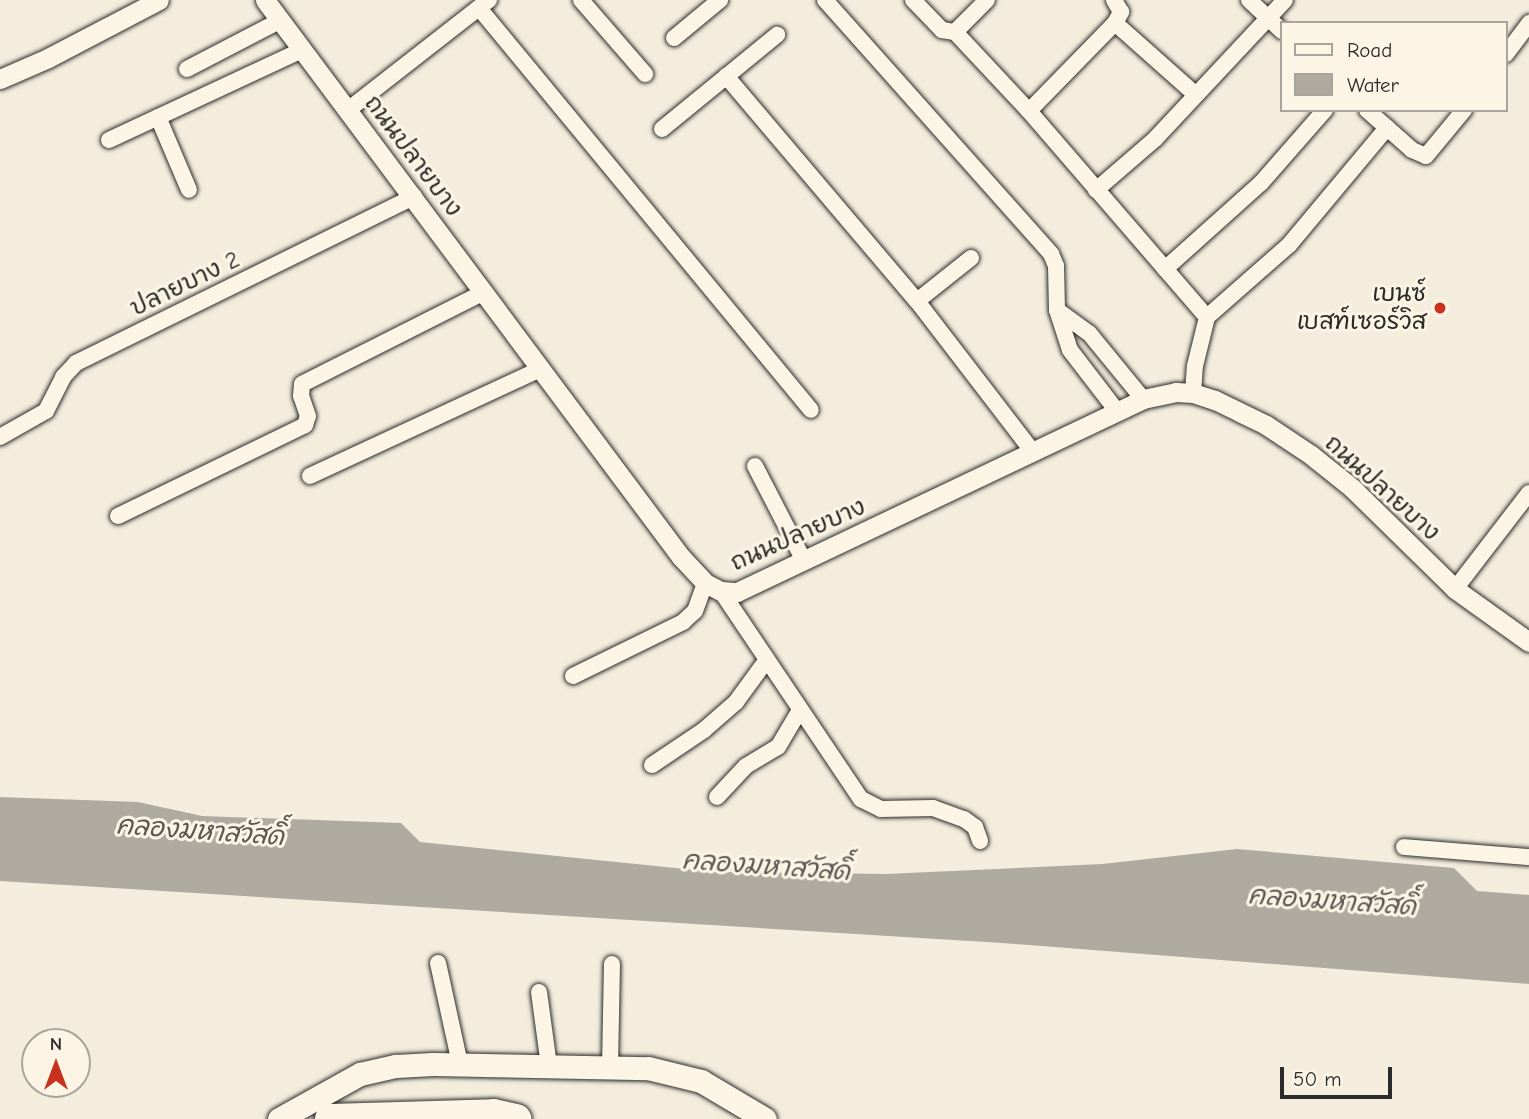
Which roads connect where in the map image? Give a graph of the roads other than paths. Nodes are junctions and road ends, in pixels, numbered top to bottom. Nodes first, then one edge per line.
1 (265, 0) edge
2 (581, 0) edge
3 (720, 0) edge
4 (825, 0) edge
5 (913, 0) edge
6 (987, 0) edge
7 (1114, 0) edge
8 (1249, 0) edge
9 (1285, 0) edge
10 (145, 3) edge
11 (484, 4) edge
12 (1268, 18) junction
13 (281, 20) junction
14 (1115, 23) junction
15 (1529, 23) edge
16 (1280, 29) edge
17 (955, 32) junction
18 (777, 36) dead end
19 (674, 38) dead end
20 (302, 50) junction
21 (1508, 51) edge
22 (187, 69) dead end
23 (645, 74) dead end
24 (726, 76) junction
25 (0, 79) edge
26 (1196, 95) junction
27 (348, 110) junction
28 (1029, 111) junction
29 (1323, 112) edge
30 (1369, 112) edge
31 (1462, 112) edge
32 (158, 117) junction
33 (1387, 128) junction
34 (662, 129) dead end
35 (109, 140) dead end
36 (189, 190) dead end
37 (1097, 190) junction
38 (414, 197) junction
39 (971, 258) dead end
40 (1165, 269) junction
41 (484, 292) junction
42 (917, 301) junction
43 (1057, 310) junction
44 (1207, 317) junction
45 (541, 369) junction
46 (1193, 393) junction
47 (1143, 399) junction
48 (811, 410) dead end
49 (1117, 411) junction
50 (0, 437) edge
51 (1033, 452) junction
52 (755, 466) dead end
53 (310, 476) dead end
54 (1529, 493) edge
55 (118, 516) dead end
56 (804, 561) junction
57 (713, 587) junction
58 (1455, 589) junction
59 (1529, 642) edge
60 (766, 661) junction
61 (573, 676) dead end
62 (800, 710) junction
63 (652, 765) dead end
64 (717, 797) dead end
65 (980, 841) dead end
66 (1404, 848) dead end
67 (1529, 857) edge
68 (438, 963) dead end
69 (612, 964) dead end
70 (539, 992) dead end
71 (460, 1064) junction
72 (549, 1066) junction
73 (610, 1067) junction
74 (279, 1119) edge
75 (330, 1119) edge
76 (516, 1119) edge
77 (765, 1119) edge

1 - 13 street, ถนนปลายบาง
2 - 23 street
3 - 19 street
4 - 43 street
5 - 17 street
6 - 17 street
7 - 14 street
8 - 12 street
9 - 12 street
10 - 25 street
11 - 27 street
11 - 48 street
12 - 16 street
12 - 26 street
13 - 20 street, ถนนปลายบาง
13 - 22 street
14 - 26 street
14 - 28 street
15 - 21 street
17 - 28 street
18 - 24 street
20 - 27 street, ถนนปลายบาง
20 - 32 street
24 - 34 street
24 - 42 street
26 - 37 street
27 - 38 street, ถนนปลายบาง
28 - 37 street
29 - 40 street
30 - 33 street
31 - 33 street
32 - 35 street
32 - 36 street
33 - 44 street
37 - 40 street
38 - 41 street, ถนนปลายบาง
38 - 50 street, ปลายบาง 2
39 - 42 street
40 - 44 street
41 - 45 street, ถนนปลายบาง
41 - 55 street
42 - 51 street
43 - 47 street
43 - 49 street
44 - 46 street
45 - 53 street
45 - 57 street, ถนนปลายบาง
46 - 47 street, ถนนปลายบาง
46 - 58 street, ถนนปลายบาง
47 - 49 street, ถนนปลายบาง
49 - 51 street, ถนนปลายบาง
51 - 56 street, ถนนปลายบาง
52 - 56 street
54 - 58 street
56 - 57 street, ถนนปลายบาง
57 - 60 street
57 - 61 street
58 - 59 street, ถนนปลายบาง
60 - 62 street
60 - 63 street
62 - 64 street
62 - 65 street
66 - 67 street
68 - 71 street
69 - 73 street
70 - 72 street
71 - 72 main road
71 - 74 main road
72 - 73 main road
73 - 77 main road
75 - 76 highway

